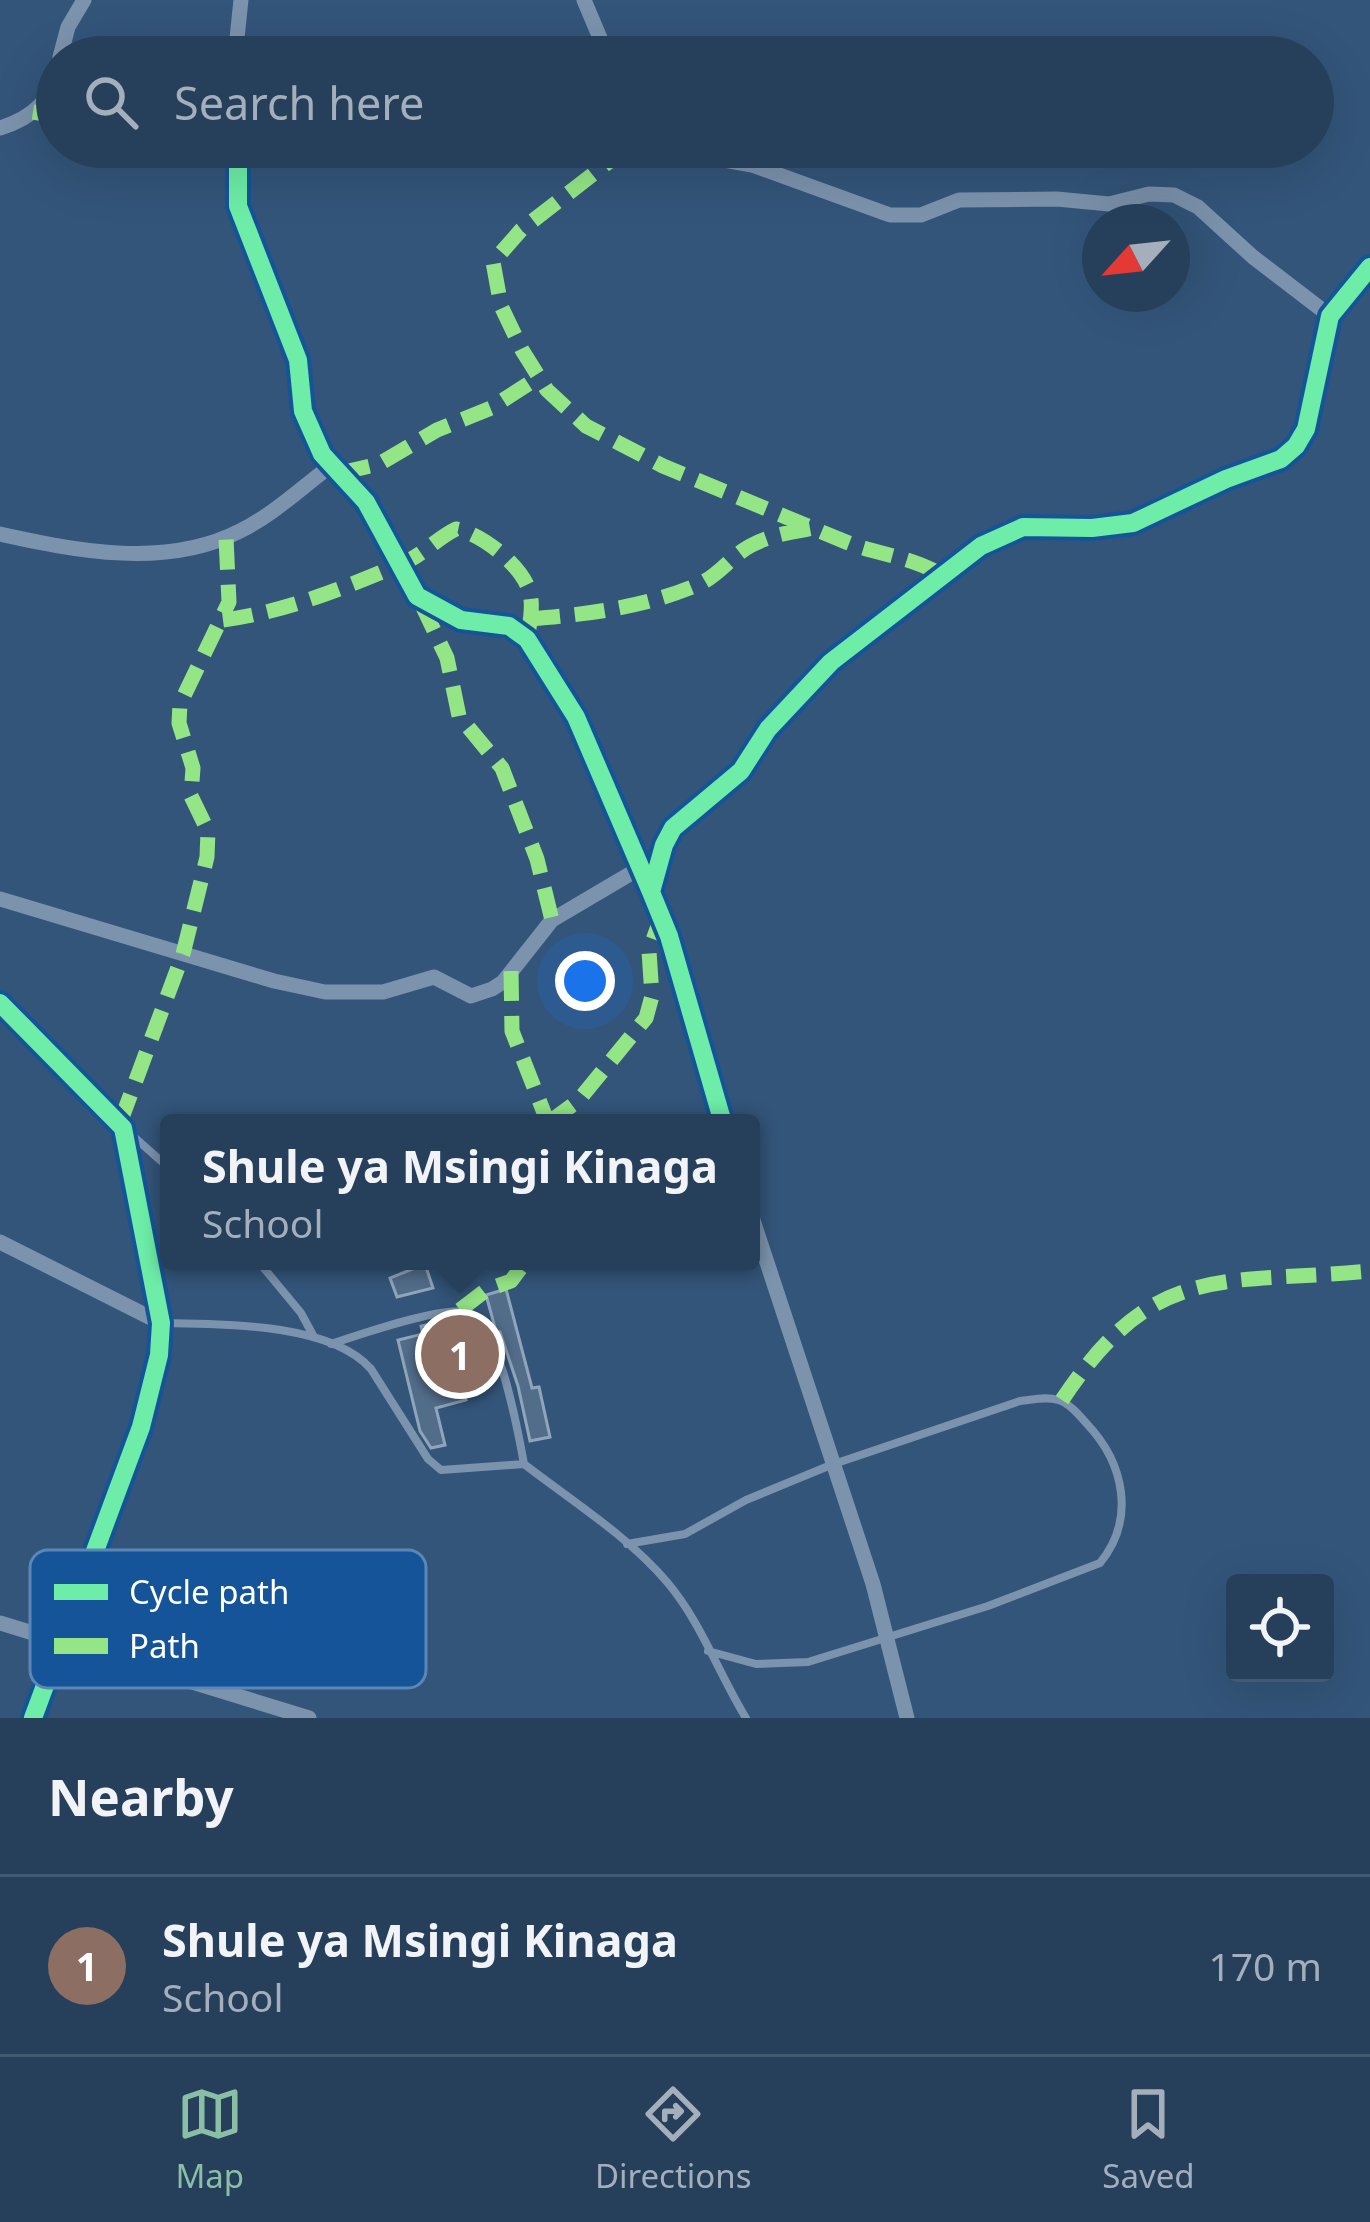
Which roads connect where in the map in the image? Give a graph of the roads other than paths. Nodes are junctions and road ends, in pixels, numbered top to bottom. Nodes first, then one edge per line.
1 (84, 0) edge
2 (241, 0) edge
3 (584, 0) edge
4 (66, 36) edge
5 (237, 36) edge
6 (599, 36) edge
7 (36, 109) edge
8 (0, 128) edge
9 (238, 168) edge
10 (760, 168) edge
11 (1370, 267) edge
12 (1330, 316) junction
13 (332, 465) junction
14 (0, 534) edge
15 (640, 868) junction
16 (651, 892) junction
17 (0, 899) edge
18 (0, 1003) edge
19 (720, 1114) edge
20 (123, 1128) junction
21 (160, 1160) edge
22 (0, 1242) edge
23 (760, 1242) edge
24 (265, 1270) edge
25 (161, 1323) junction
26 (315, 1339) junction
27 (331, 1344) junction
28 (524, 1464) junction
29 (831, 1465) junction
30 (628, 1544) junction
31 (96, 1550) edge
32 (0, 1623) edge
33 (30, 1631) edge
34 (887, 1640) junction
35 (709, 1652) junction
36 (45, 1688) edge
37 (214, 1688) edge
38 (34, 1718) edge
39 (309, 1718) edge
40 (746, 1718) edge
41 (908, 1718) edge

1 - 4 street
2 - 5 street
3 - 6 street
7 - 8 street
9 - 13 street
10 - 12 street
11 - 12 street
12 - 16 street
13 - 14 street
13 - 15 street
15 - 16 street
15 - 17 street
16 - 19 street
18 - 20 street
20 - 21 lane
20 - 25 street
22 - 25 street
23 - 29 street
24 - 26 lane
25 - 26 lane
25 - 31 street
26 - 27 lane
27 - 28 lane
27 - 28 lane
28 - 30 lane
29 - 30 lane
29 - 34 street
29 - 34 lane
30 - 35 lane
32 - 33 street
34 - 35 lane
34 - 41 street
35 - 40 lane
36 - 38 street
37 - 39 street

